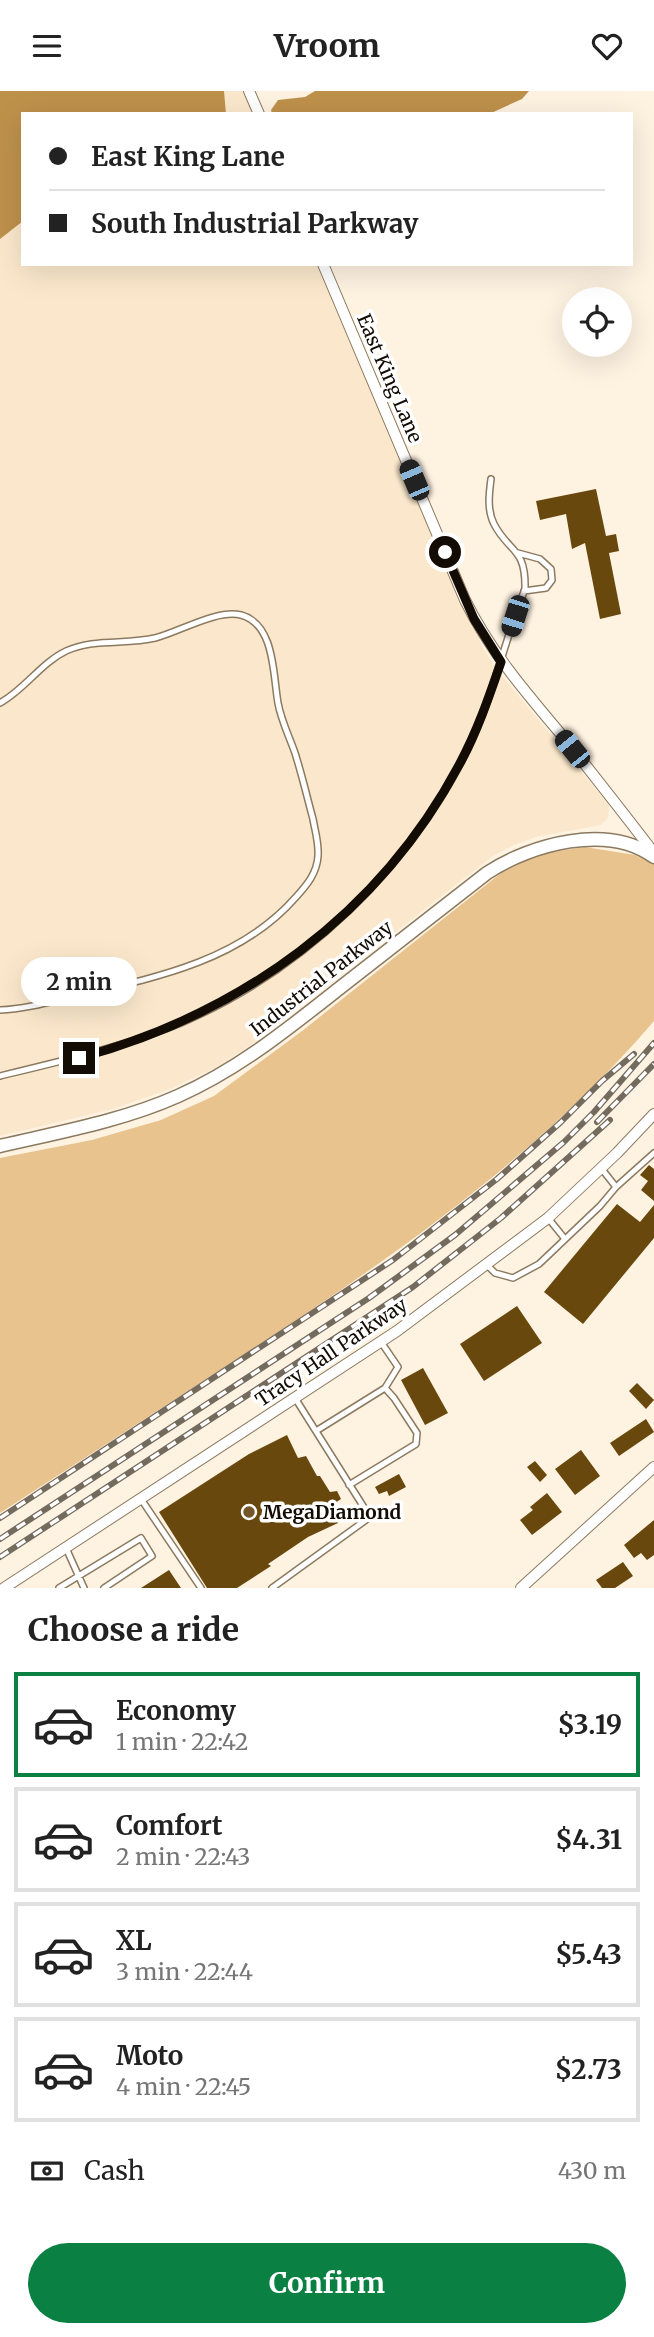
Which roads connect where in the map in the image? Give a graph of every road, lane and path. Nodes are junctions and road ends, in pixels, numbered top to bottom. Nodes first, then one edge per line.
1 (249, 91) edge
2 (258, 112) edge
3 (324, 266) edge
4 (491, 479) dead end
5 (518, 553) junction
6 (524, 591) junction
7 (501, 662) junction
8 (0, 703) edge
9 (654, 855) edge
10 (0, 1010) edge
11 (0, 1076) edge
12 (654, 1114) edge
13 (0, 1146) edge
14 (654, 1153) edge
15 (601, 1168) junction
16 (617, 1187) junction
17 (548, 1218) junction
18 (565, 1239) junction
19 (486, 1264) junction
20 (381, 1342) junction
21 (384, 1388) junction
22 (295, 1398) junction
23 (316, 1431) junction
24 (654, 1467) edge
25 (349, 1485) junction
26 (141, 1499) junction
27 (66, 1548) junction
28 (79, 1576) junction
29 (4, 1588) edge
30 (59, 1588) edge
31 (84, 1588) edge
32 (104, 1588) edge
33 (201, 1588) edge
34 (272, 1588) edge
35 (522, 1588) edge

1 - 2 street
3 - 7 street, East King Lane
4 - 5 lane
5 - 6 lane
5 - 6 lane
6 - 7 lane
7 - 9 street, East King Lane
7 - 11 lane
8 - 10 lane
9 - 13 street, Industrial Parkway
12 - 15 street, Tracy Hall Parkway
14 - 16 lane
15 - 16 lane
15 - 17 street, Tracy Hall Parkway
16 - 18 lane
17 - 18 lane
17 - 19 street, Tracy Hall Parkway
18 - 19 lane
19 - 20 street, Tracy Hall Parkway
20 - 21 lane
20 - 22 street, Tracy Hall Parkway
21 - 23 lane
21 - 25 lane
22 - 23 lane
22 - 26 street, Tracy Hall Parkway
23 - 25 lane
24 - 35 street
25 - 34 lane
26 - 27 street, Tracy Hall Parkway
26 - 33 lane
27 - 28 lane
27 - 29 street, Tracy Hall Parkway
28 - 30 lane
28 - 31 lane
28 - 32 lane

